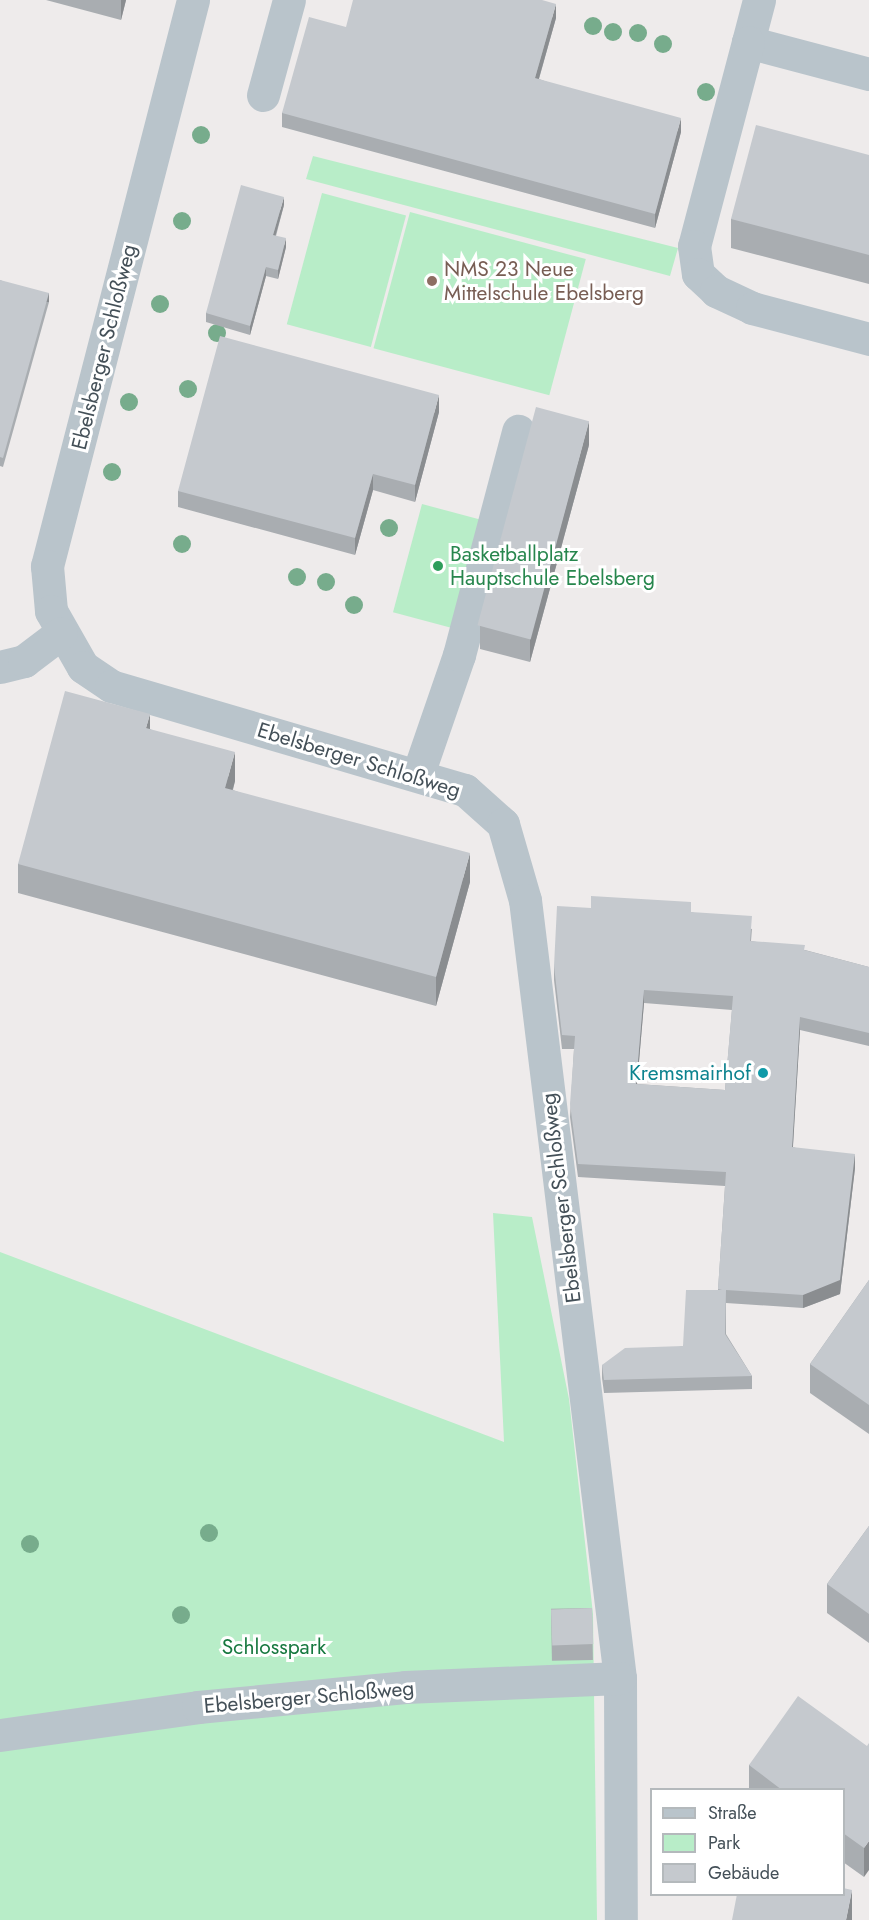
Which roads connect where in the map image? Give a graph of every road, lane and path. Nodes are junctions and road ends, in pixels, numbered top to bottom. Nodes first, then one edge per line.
1 (193, 0) edge
2 (289, 0) edge
3 (759, 0) edge
4 (748, 42) junction
5 (869, 74) edge
6 (263, 95) dead end
7 (869, 339) edge
8 (518, 431) dead end
9 (61, 633) junction
10 (0, 667) edge
11 (418, 774) junction
12 (620, 1678) junction
13 (0, 1735) edge
14 (621, 1920) edge

1 - 9 street, Ebelsberger Schloßweg
2 - 6 street
3 - 4 street
4 - 5 street
4 - 7 street
8 - 11 street
9 - 10 street
9 - 11 street, Ebelsberger Schloßweg
11 - 12 street, Ebelsberger Schloßweg
12 - 13 street, Ebelsberger Schloßweg
12 - 14 street, Ebelsberger Schloßweg

